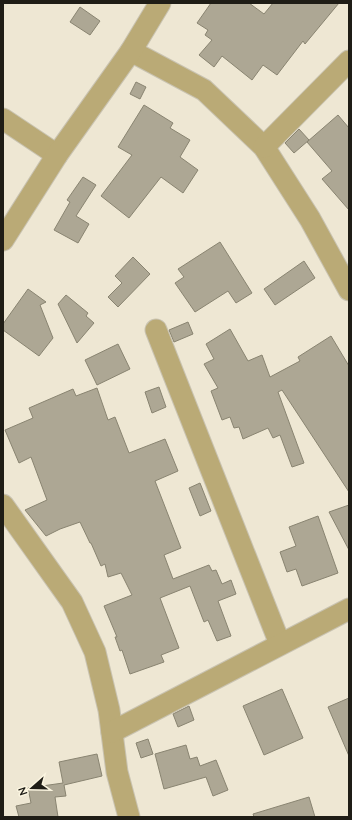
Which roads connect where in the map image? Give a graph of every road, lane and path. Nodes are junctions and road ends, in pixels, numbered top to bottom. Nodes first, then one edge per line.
1 (160, 3) edge
2 (131, 51) junction
3 (349, 61) edge
4 (3, 119) edge
5 (264, 147) junction
6 (57, 155) junction
7 (3, 240) edge
8 (349, 290) edge
9 (156, 330) dead end
10 (3, 505) edge
11 (349, 609) edge
12 (280, 644) junction
13 (112, 732) junction
14 (129, 817) edge

1 - 2 street
2 - 5 street
2 - 6 street
3 - 5 street
4 - 6 street
5 - 8 street
6 - 7 street
9 - 12 street
10 - 13 street
11 - 12 street
12 - 13 street
13 - 14 street

